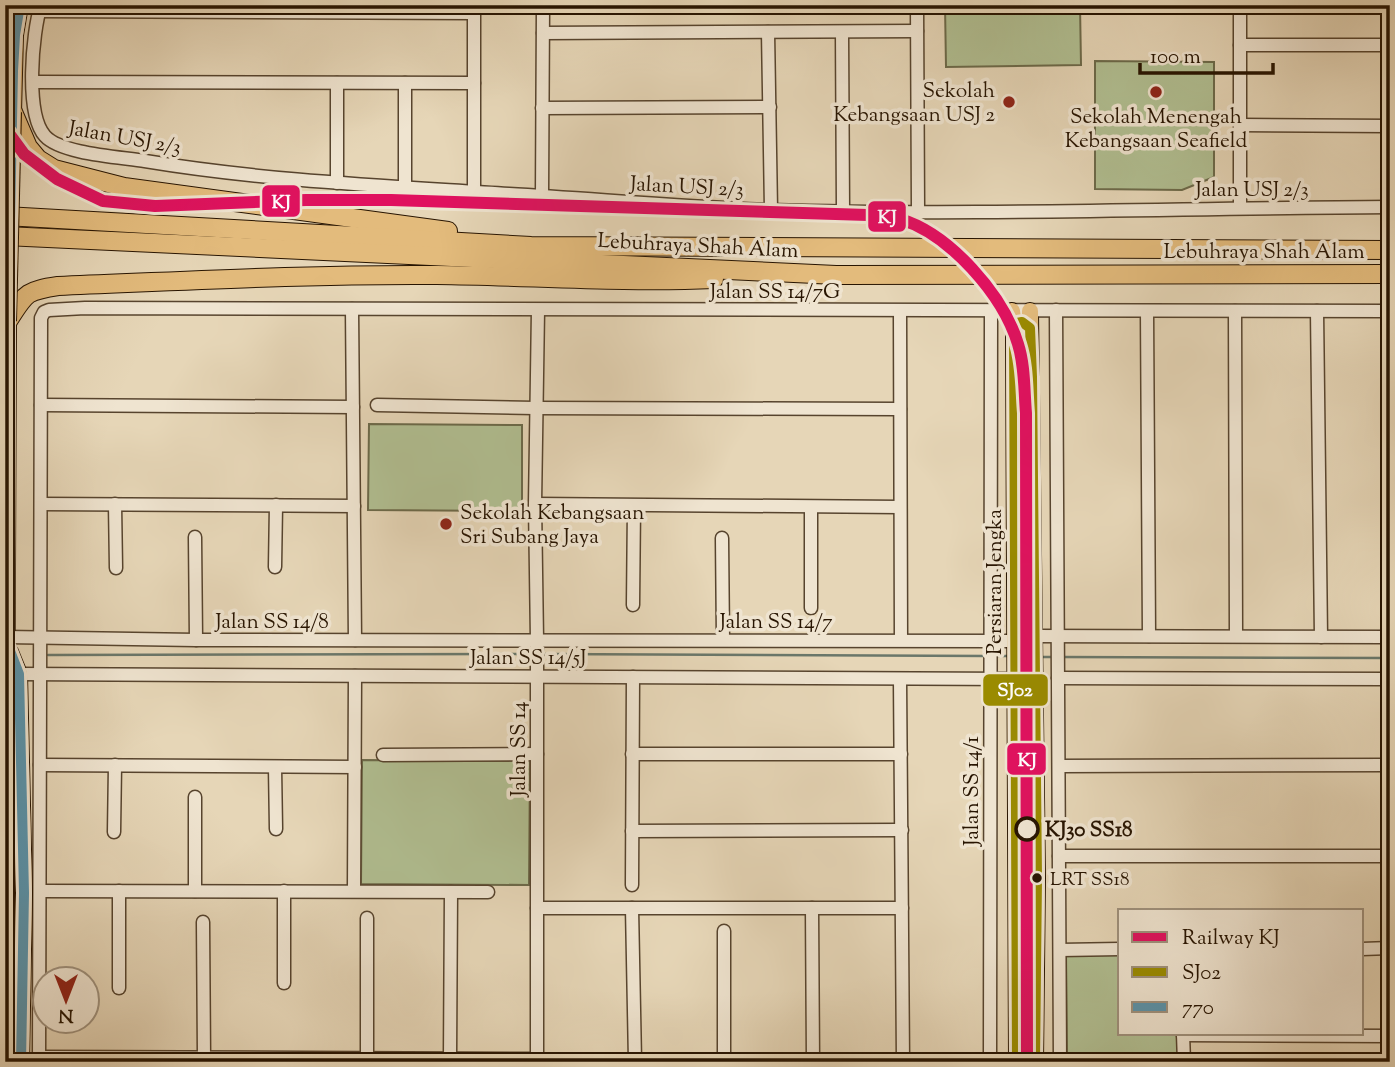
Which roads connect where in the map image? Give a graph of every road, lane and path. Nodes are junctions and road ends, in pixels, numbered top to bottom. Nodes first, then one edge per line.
1 (20, 5) edge
2 (543, 5) edge
3 (917, 5) edge
4 (1240, 5) edge
5 (40, 8) edge
6 (474, 9) edge
7 (917, 31) junction
8 (768, 32) junction
9 (842, 32) junction
10 (543, 33) junction
11 (1240, 45) junction
12 (1390, 46) edge
13 (33, 82) junction
14 (337, 83) junction
15 (405, 83) junction
16 (474, 83) junction
17 (769, 107) junction
18 (542, 108) junction
19 (13, 112) junction
20 (1240, 125) junction
21 (1390, 126) edge
22 (337, 183) junction
23 (405, 187) junction
24 (474, 192) junction
25 (542, 196) junction
26 (1390, 207) edge
27 (1240, 208) junction
28 (771, 210) junction
29 (843, 210) junction
30 (918, 210) junction
31 (5, 216) edge
32 (5, 236) edge
33 (1390, 240) edge
34 (531, 246) junction
35 (1146, 248) junction
36 (1390, 250) edge
37 (1142, 274) junction
38 (1390, 274) edge
39 (836, 275) junction
40 (1390, 286) edge
41 (352, 309) junction
42 (538, 310) junction
43 (1056, 310) junction
44 (900, 311) junction
45 (991, 311) junction
46 (1030, 311) joint
47 (1147, 311) junction
48 (1235, 311) junction
49 (1317, 311) junction
50 (1390, 311) edge
51 (8, 321) junction
52 (1019, 323) junction
53 (41, 405) junction
54 (377, 405) dead end
55 (353, 407) junction
56 (535, 408) junction
57 (900, 409) junction
58 (535, 503) junction
59 (41, 504) junction
60 (115, 504) junction
61 (276, 505) junction
62 (354, 506) junction
63 (634, 506) junction
64 (811, 507) junction
65 (901, 507) junction
66 (195, 537) dead end
67 (722, 538) dead end
68 (275, 567) dead end
69 (116, 568) dead end
70 (633, 605) dead end
71 (811, 608) dead end
72 (1058, 636) junction
73 (1149, 636) junction
74 (1236, 636) junction
75 (1321, 637) junction
76 (1390, 637) edge
77 (40, 639) junction
78 (7, 640) edge
79 (196, 640) junction
80 (355, 640) junction
81 (723, 640) junction
82 (901, 640) junction
83 (537, 649) junction
84 (1034, 650) junction
85 (990, 651) junction
86 (1015, 651) junction
87 (19, 674) junction
88 (40, 674) junction
89 (355, 676) junction
90 (537, 677) junction
91 (633, 677) junction
92 (1058, 678) junction
93 (900, 679) junction
94 (990, 679) junction
95 (1015, 679) junction
96 (1390, 679) edge
97 (537, 754) junction
98 (632, 754) junction
99 (901, 754) junction
100 (383, 755) dead end
101 (40, 765) junction
102 (115, 765) junction
103 (1390, 765) edge
104 (1059, 766) junction
105 (275, 767) junction
106 (355, 767) junction
107 (195, 797) dead end
108 (276, 829) dead end
109 (901, 830) junction
110 (632, 831) junction
111 (114, 832) dead end
112 (1059, 856) junction
113 (1390, 856) edge
114 (6, 871) edge
115 (632, 885) dead end
116 (40, 891) junction
117 (119, 891) junction
118 (195, 891) junction
119 (284, 891) junction
120 (354, 891) junction
121 (451, 892) junction
122 (488, 892) dead end
123 (537, 908) junction
124 (632, 908) junction
125 (812, 908) junction
126 (902, 908) junction
127 (367, 918) dead end
128 (204, 922) dead end
129 (724, 931) dead end
130 (1364, 948) edge
131 (1390, 948) edge
132 (1118, 949) edge
133 (1060, 950) junction
134 (284, 983) dead end
135 (119, 988) dead end
136 (1183, 1036) edge
137 (1364, 1036) edge
138 (1390, 1036) edge
139 (204, 1058) junction
140 (367, 1058) junction
141 (39, 1059) edge
142 (450, 1059) junction
143 (298, 1060) edge
144 (537, 1060) edge
145 (635, 1061) edge
146 (5, 1062) edge
147 (21, 1062) edge
148 (724, 1062) edge
149 (813, 1062) edge
150 (903, 1062) edge
151 (990, 1062) edge
152 (1017, 1062) edge
153 (1035, 1062) edge
154 (1060, 1062) edge
155 (1184, 1062) edge

1 - 19 main road
2 - 10 street
3 - 7 street
4 - 11 street
5 - 6 street
5 - 13 street, Jalan USJ 2/3
6 - 16 street
7 - 9 street
7 - 30 street
8 - 9 street
8 - 10 street
8 - 17 street
9 - 29 street
10 - 18 street
11 - 12 street
11 - 20 street
13 - 14 street
13 - 22 street, Jalan USJ 2/3
14 - 15 street
14 - 22 street
15 - 16 street
15 - 23 street
16 - 24 street
17 - 18 street
17 - 28 street
18 - 25 street
19 - 34 highway
19 - 51 main road, bridge
20 - 21 street
20 - 27 street
22 - 23 street, Jalan USJ 2/3
23 - 24 street, Jalan USJ 2/3
24 - 25 street, Jalan USJ 2/3
25 - 28 street, Jalan USJ 2/3
26 - 27 street, Jalan USJ 2/3
27 - 30 street, Jalan USJ 2/3
28 - 29 street, Jalan USJ 2/3
29 - 30 street, Jalan USJ 2/3
31 - 34 highway, Lebuhraya Shah Alam
32 - 39 highway, Lebuhraya Shah Alam
33 - 35 highway
34 - 35 highway, Lebuhraya Shah Alam
35 - 36 highway, Lebuhraya Shah Alam
37 - 38 highway, Lebuhraya Shah Alam
37 - 39 highway, Lebuhraya Shah Alam
37 - 40 highway
39 - 51 highway
41 - 42 street, Jalan SS 14/7G
41 - 53 street, Jalan SS 14/7G
41 - 55 street
42 - 44 street, Jalan SS 14/7G
42 - 56 street, Jalan SS 14
43 - 46 street
43 - 47 street
43 - 72 street
44 - 45 street, Jalan SS 14/7G
44 - 57 street
45 - 52 street, Jalan SS 14/7G
45 - 85 street, Jalan SS 14/1
46 - 52 main road, Persiaran Jengka
47 - 48 street
47 - 73 street
48 - 49 street
48 - 74 street
49 - 50 street
49 - 75 street
51 - 78 main road
52 - 84 main road, Persiaran Jengka
52 - 86 main road, Persiaran Jengka
53 - 55 street
53 - 59 street
54 - 56 street
55 - 62 street
56 - 57 street
56 - 58 street, Jalan SS 14
57 - 65 street
58 - 63 street
58 - 83 street, Jalan SS 14
59 - 60 street
59 - 77 street
60 - 61 street
60 - 69 street
61 - 62 street
61 - 68 street
62 - 80 street
63 - 64 street
63 - 70 street
64 - 65 street
64 - 71 street
65 - 82 street
66 - 79 street
67 - 81 street
72 - 73 street
72 - 84 street
72 - 92 street
73 - 74 street
74 - 75 street
75 - 76 street
77 - 78 street, Jalan SS 14/8
77 - 79 street, Jalan SS 14/8
77 - 88 street
78 - 87 main road
78 - 114 main road
79 - 80 street, Jalan SS 14/8
80 - 83 street, Jalan SS 14/8
81 - 82 street, Jalan SS 14/7
81 - 83 street, Jalan SS 14/7
82 - 85 street, Jalan SS 14/7
83 - 90 street, Jalan SS 14
84 - 153 main road, Persiaran Jengka
85 - 86 street, Jalan SS 14/7
85 - 94 street, Jalan SS 14/1
86 - 95 main road, Persiaran Jengka
87 - 88 street, Jalan SS 14/5J
87 - 147 main road
88 - 89 street, Jalan SS 14/5J
88 - 101 street
89 - 90 street, Jalan SS 14/5J
89 - 106 street
90 - 91 street, Jalan SS 14/5J
90 - 97 street, Jalan SS 14
91 - 93 street, Jalan SS 14/5J
91 - 98 street
92 - 96 street
92 - 104 street
93 - 94 street, Jalan SS 14/5J
93 - 99 street
94 - 95 street, Jalan SS 14/5J
94 - 151 street, Jalan SS 14/1
95 - 152 main road, Persiaran Jengka
97 - 100 street
97 - 123 street, Jalan SS 14
98 - 99 street
98 - 110 street
99 - 109 street
101 - 102 street
101 - 116 street
102 - 105 street
102 - 111 street
103 - 104 street
104 - 112 street
105 - 106 street
105 - 108 street
106 - 120 street
107 - 118 street
109 - 110 street
109 - 126 street
110 - 115 street
112 - 113 street
112 - 133 street
114 - 146 main road
116 - 117 street
116 - 141 street
117 - 118 street
117 - 135 street
118 - 119 street
119 - 120 street
119 - 134 street
120 - 121 street
121 - 122 street
121 - 142 street
123 - 124 street
123 - 144 street, Jalan SS 14
124 - 125 street
124 - 145 street
125 - 126 street
125 - 149 street
126 - 150 street
127 - 140 street
128 - 139 street
129 - 148 street
130 - 131 street
132 - 133 street
133 - 154 street
136 - 155 street
137 - 138 street
139 - 141 street
139 - 143 street
140 - 142 street
140 - 143 street
142 - 144 street

